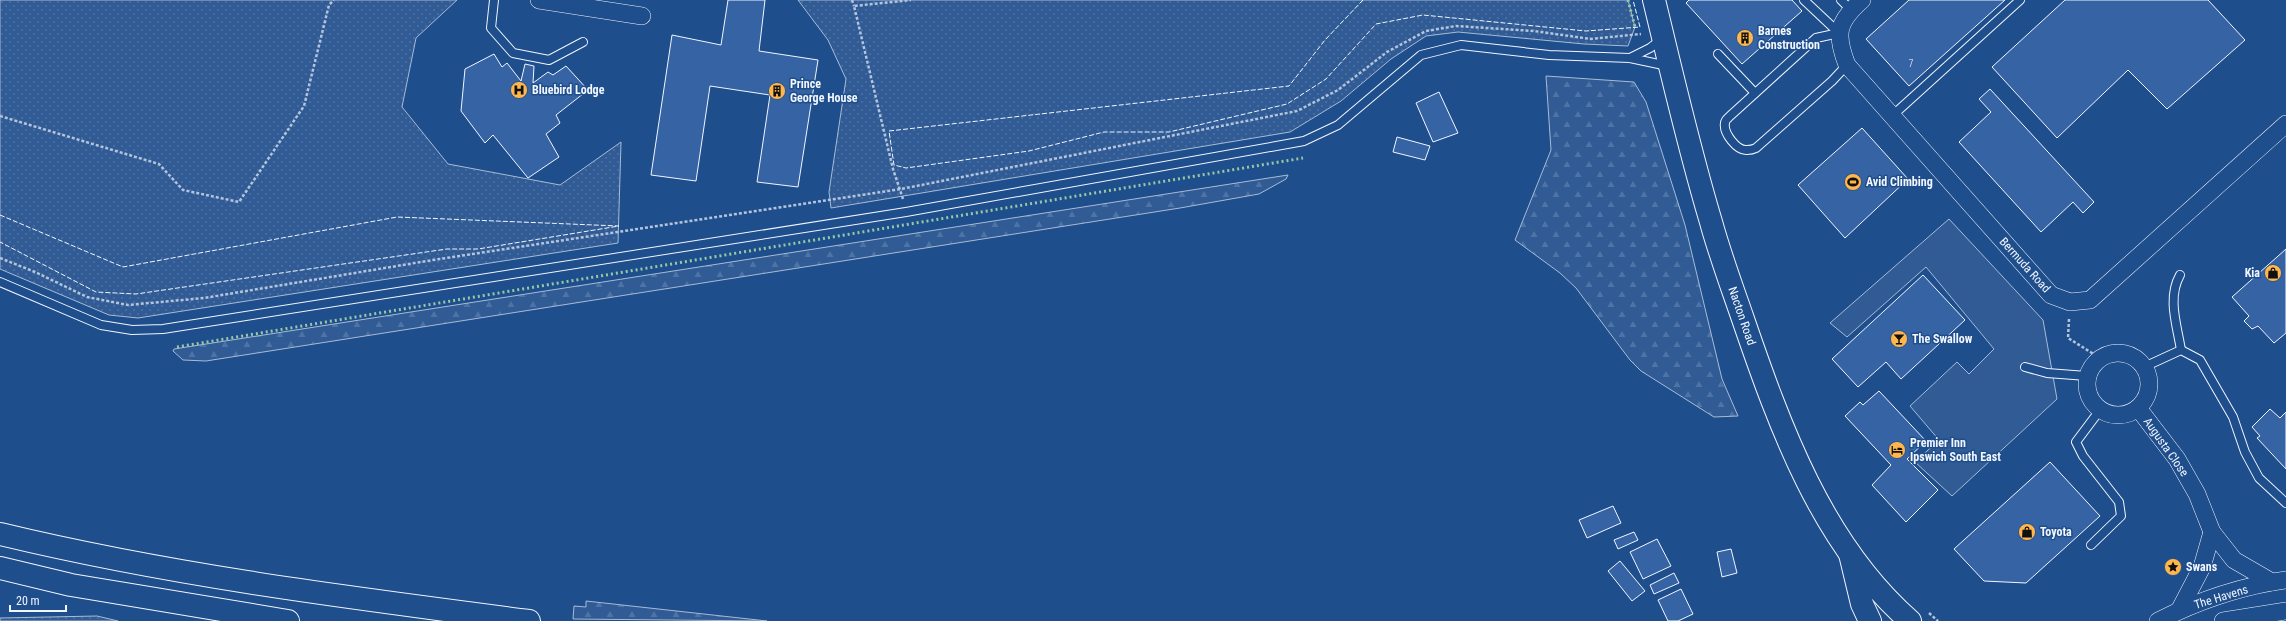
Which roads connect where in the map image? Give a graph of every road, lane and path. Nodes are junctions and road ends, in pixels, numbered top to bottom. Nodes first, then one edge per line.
1 (334, 0) edge
2 (494, 0) edge
3 (543, 0) edge
4 (852, 0) edge
5 (911, 0) edge
6 (1654, 0) edge
7 (1804, 0) edge
8 (2020, 0) edge
9 (1851, 3) edge
10 (854, 6) junction
11 (642, 16) dead end
12 (1839, 33) junction
13 (1655, 35) junction
14 (583, 42) dead end
15 (1718, 54) dead end
16 (1630, 58) junction
17 (1847, 65) junction
18 (1670, 66) junction
19 (1755, 93) junction
20 (0, 116) edge
21 (1892, 116) junction
22 (2286, 124) edge
23 (900, 188) junction
24 (906, 212) junction
25 (0, 258) edge
26 (2180, 275) dead end
27 (0, 282) edge
28 (2070, 302) junction
29 (2181, 350) junction
30 (2100, 358) junction
31 (2025, 367) dead end
32 (2144, 367) junction
33 (2088, 376) junction
34 (2138, 408) junction
35 (2100, 410) junction
36 (2286, 503) edge
37 (2212, 532) junction
38 (0, 534) edge
39 (2091, 545) dead end
40 (1850, 554) junction
41 (0, 568) edge
42 (2279, 581) edge
43 (2180, 609) junction
44 (2286, 611) edge
45 (1895, 613) edge
46 (288, 621) edge
47 (529, 621) edge
48 (1870, 621) edge
49 (1910, 621) edge
50 (2158, 621) edge
51 (2223, 621) edge

1 - 20 path
2 - 14 lane
3 - 11 street
4 - 10 path
5 - 10 path
6 - 13 main road, Nacton Road
7 - 12 lane
8 - 21 lane
9 - 12 street
10 - 23 path
12 - 17 street, Bermuda Road
12 - 19 lane
13 - 16 lane
13 - 18 main road, Nacton Road
13 - 23 path
15 - 19 lane
16 - 18 lane
16 - 24 lane
17 - 19 lane
17 - 21 street, Bermuda Road
18 - 40 main road, Nacton Road
21 - 28 street, Bermuda Road
22 - 28 street, Bermuda Road
23 - 24 path
23 - 25 path
24 - 27 lane
26 - 29 lane
28 - 30 path
29 - 32 lane
29 - 36 lane
30 - 32 street
30 - 33 street
31 - 33 lane
32 - 34 street, Augusta Close
33 - 35 street
34 - 35 street, Augusta Close
34 - 37 street, Augusta Close
35 - 39 lane
37 - 42 street, Augusta Close
37 - 43 street
38 - 47 main road
40 - 45 main road, Nacton Road
40 - 48 main road
41 - 46 main road
42 - 43 street, The Havens
43 - 50 street, The Havens
44 - 51 street, The Havens
45 - 49 main road, Nacton Road

